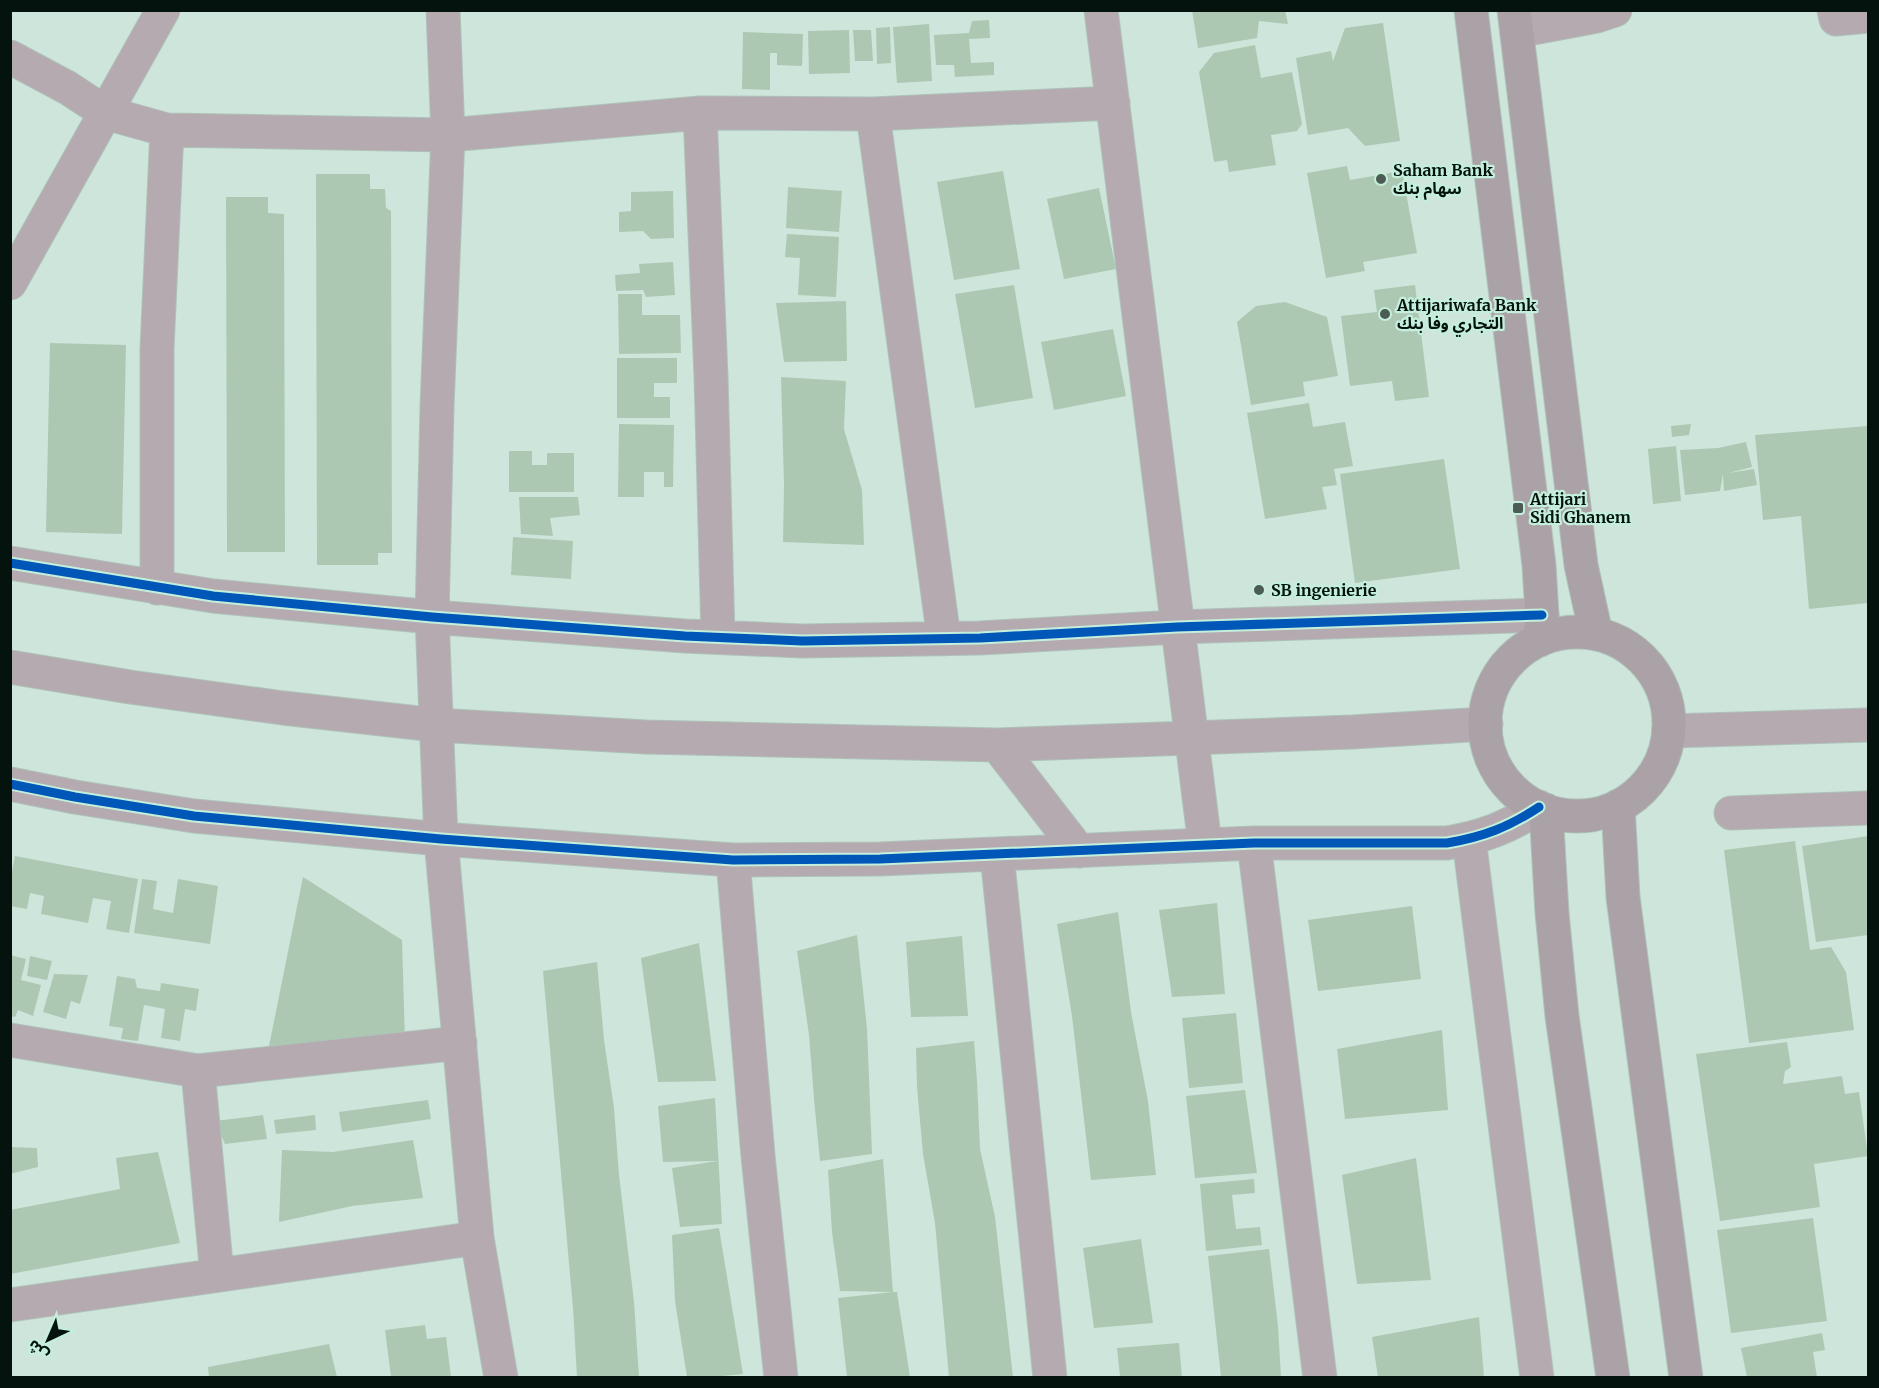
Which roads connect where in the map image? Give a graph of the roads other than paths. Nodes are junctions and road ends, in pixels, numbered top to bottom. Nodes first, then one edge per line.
1 (163, 10) edge
2 (443, 10) edge
3 (1101, 10) edge
4 (1471, 10) edge
5 (1615, 10) edge
6 (1834, 10) edge
7 (1869, 16) edge
8 (1516, 21) edge
9 (10, 57) edge
10 (1113, 104) junction
11 (106, 113) junction
12 (700, 113) junction
13 (873, 114) junction
14 (167, 130) junction
15 (448, 135) junction
16 (10, 283) edge
17 (10, 563) edge
18 (157, 588) junction
19 (432, 617) junction
20 (1177, 627) junction
21 (1541, 627) junction
22 (1596, 634) junction
23 (718, 637) junction
24 (944, 639) junction
25 (10, 667) edge
26 (1486, 724) junction
27 (436, 725) junction
28 (1869, 725) edge
29 (1669, 732) junction
30 (1191, 739) junction
31 (996, 745) junction
32 (10, 784) edge
33 (1618, 807) junction
34 (1869, 808) edge
35 (1543, 809) junction
36 (1731, 813) dead end
37 (441, 839) junction
38 (1469, 839) junction
39 (1254, 843) junction
40 (1204, 845) junction
41 (1079, 851) junction
42 (997, 854) junction
43 (733, 860) junction
44 (10, 1040) edge
45 (459, 1043) junction
46 (198, 1071) junction
47 (477, 1238) junction
48 (217, 1275) junction
49 (10, 1305) edge
50 (501, 1377) edge
51 (781, 1377) edge
52 (1050, 1377) edge
53 (1320, 1377) edge
54 (1537, 1377) edge
55 (1613, 1377) edge
56 (1686, 1377) edge

1 - 11 street
2 - 15 street
3 - 10 street
4 - 21 main road
5 - 8 street
6 - 7 street
8 - 22 main road
9 - 11 street
10 - 13 street
10 - 20 street
11 - 14 street
11 - 16 street
12 - 13 street
12 - 15 street
12 - 23 street
13 - 24 street
14 - 15 street
14 - 18 street
15 - 19 street
17 - 18 street
18 - 19 street
19 - 23 street
19 - 27 street
20 - 21 street
20 - 24 street
20 - 30 street
21 - 22 main road
21 - 26 main road
22 - 29 main road
23 - 24 street
25 - 27 street
26 - 30 street
26 - 35 main road
27 - 31 street
27 - 37 street
28 - 29 street
29 - 33 main road
30 - 31 street
30 - 40 street
31 - 41 street
32 - 37 street
33 - 35 main road
33 - 56 main road
34 - 36 street
35 - 38 street
35 - 55 main road
37 - 43 street
37 - 45 street
38 - 39 street
38 - 54 street
39 - 40 street
39 - 53 street
40 - 41 street
41 - 42 street
42 - 43 street
42 - 52 street
43 - 51 street
44 - 46 street
45 - 46 street
45 - 47 street
46 - 48 street
47 - 48 street
47 - 50 street
48 - 49 street

